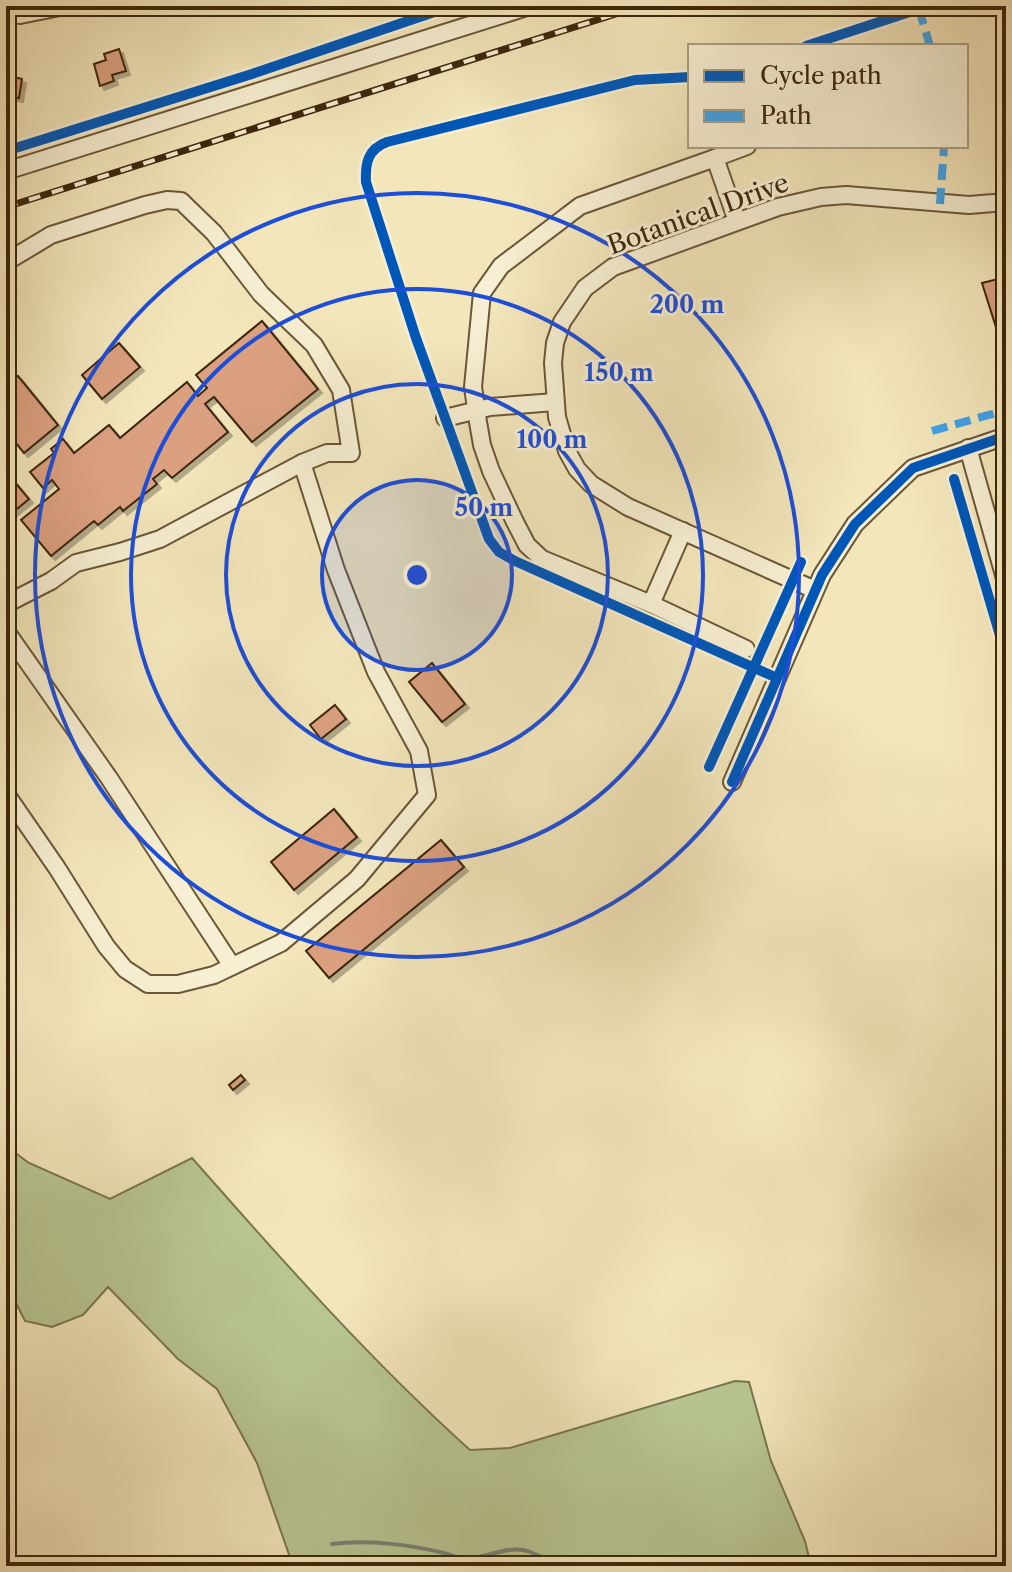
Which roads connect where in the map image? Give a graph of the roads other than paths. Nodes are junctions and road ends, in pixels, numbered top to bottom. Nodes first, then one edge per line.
1 (65, 6) edge
2 (530, 6) edge
3 (6, 11) edge
4 (742, 148) edge
5 (715, 158) junction
6 (6, 171) edge
7 (1006, 202) edge
8 (737, 221) junction
9 (6, 262) edge
10 (555, 402) junction
11 (477, 409) junction
12 (445, 418) dead end
13 (1006, 436) edge
14 (968, 448) junction
15 (302, 463) junction
16 (683, 531) junction
17 (1006, 582) edge
18 (815, 590) junction
19 (6, 604) edge
20 (651, 604) junction
21 (6, 631) edge
22 (746, 649) dead end
23 (732, 782) dead end
24 (6, 794) edge
25 (232, 966) junction

1 - 3 street
2 - 6 street
4 - 5 street
5 - 8 street
5 - 11 street
7 - 8 street, Botanical Drive
8 - 10 street, Botanical Drive
9 - 15 street
10 - 11 street
10 - 16 street, Botanical Drive
11 - 12 street
11 - 20 street
13 - 14 street
14 - 17 street
14 - 18 street
15 - 19 street
15 - 25 street
16 - 18 street, Botanical Drive
16 - 20 street
18 - 23 street
20 - 22 street
21 - 25 street
24 - 25 street

